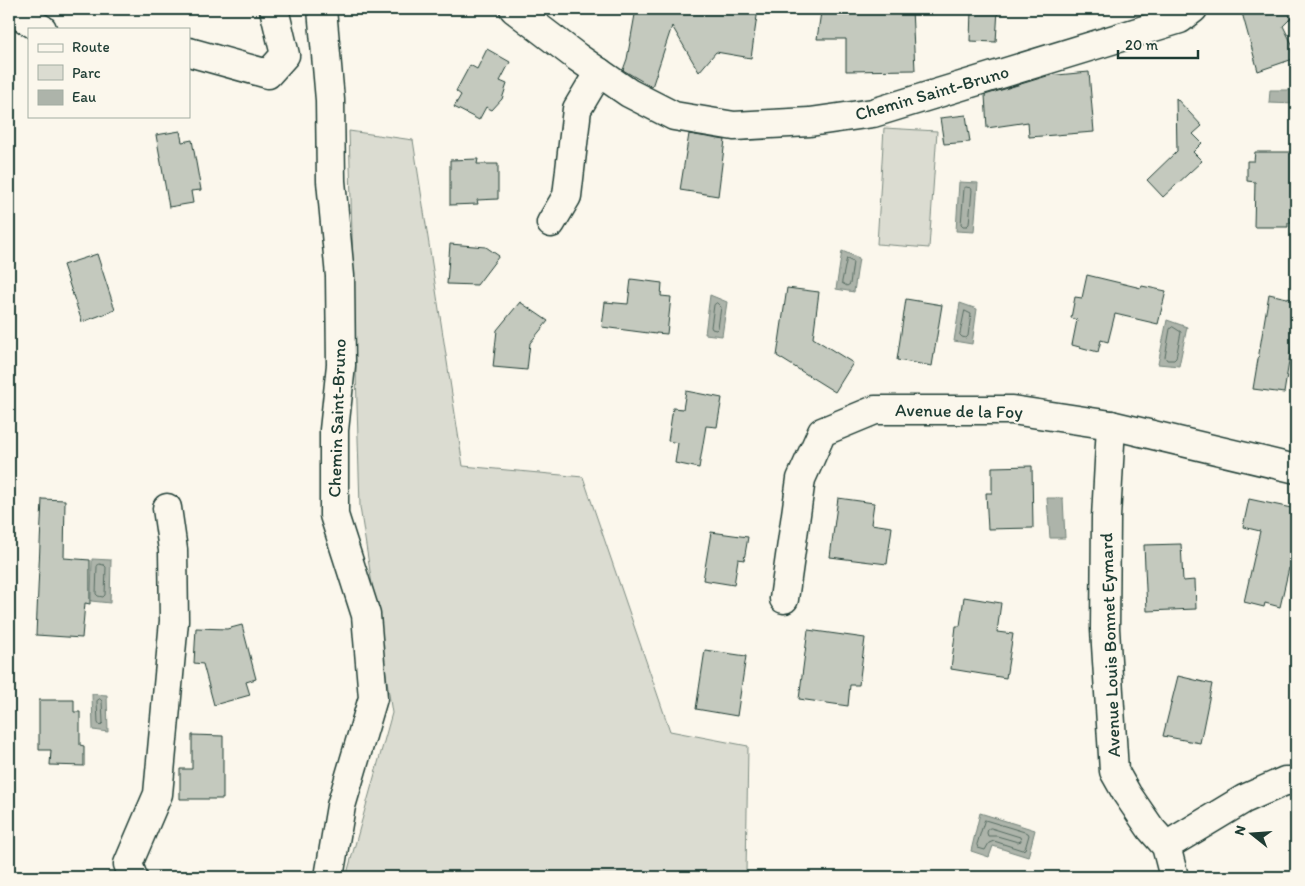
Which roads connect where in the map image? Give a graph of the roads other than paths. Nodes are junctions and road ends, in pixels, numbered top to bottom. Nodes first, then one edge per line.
1 (9, 9) edge
2 (274, 9) edge
3 (322, 9) edge
4 (514, 9) edge
5 (1193, 9) edge
6 (40, 28) edge
7 (190, 52) edge
8 (599, 72) junction
9 (551, 223) dead end
10 (1112, 425) junction
11 (1296, 469) edge
12 (166, 508) dead end
13 (784, 599) dead end
14 (1296, 781) edge
15 (1166, 846) junction
16 (133, 877) edge
17 (329, 877) edge
18 (1174, 877) edge

1 - 6 street
2 - 7 street
3 - 17 street, Chemin Saint-Bruno
4 - 8 street, Chemin Saint-Bruno
5 - 8 street, Chemin Saint-Bruno
8 - 9 street
10 - 11 street, Avenue de la Foy
10 - 13 street, Avenue de la Foy
10 - 15 street, Avenue Louis Bonnet Eymard
12 - 16 street
14 - 15 street
15 - 18 street, Avenue Louis Bonnet Eymard

